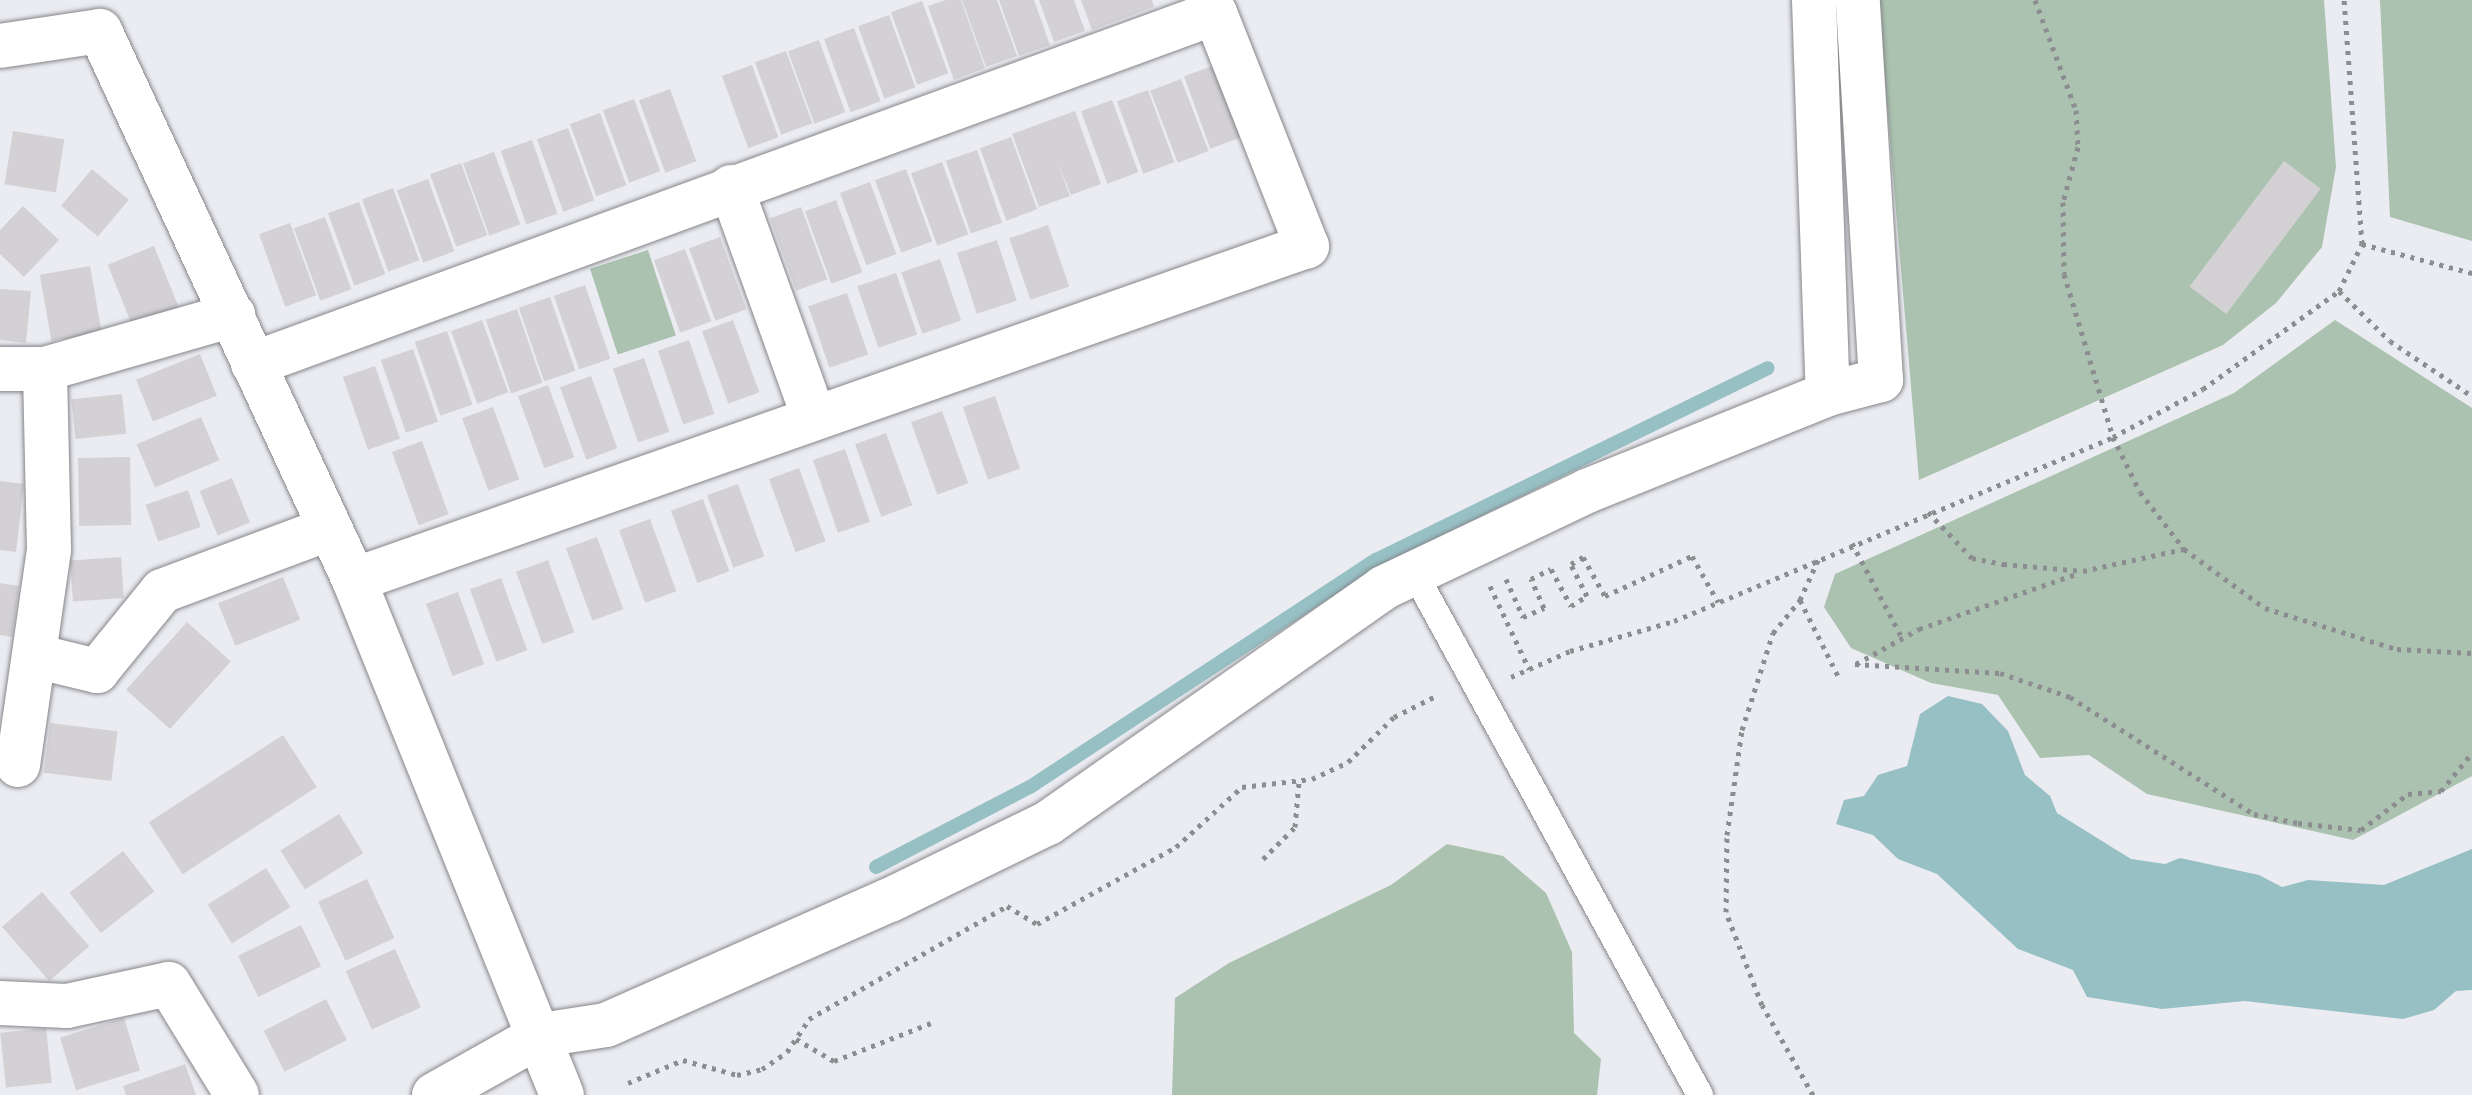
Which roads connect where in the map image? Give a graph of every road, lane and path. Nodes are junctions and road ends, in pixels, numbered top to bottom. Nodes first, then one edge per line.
1 (1814, 0) edge
2 (1858, 0) edge
3 (2035, 0) edge
4 (2344, 0) edge
5 (96, 16) edge
6 (0, 46) edge
7 (731, 187) junction
8 (2362, 244) junction
9 (2472, 273) edge
10 (2339, 291) junction
11 (233, 315) junction
12 (253, 364) junction
13 (0, 369) edge
14 (45, 369) junction
15 (1828, 394) junction
16 (2472, 396) edge
17 (814, 418) junction
18 (2113, 437) junction
19 (1928, 512) junction
20 (328, 529) junction
21 (1852, 543) junction
22 (2184, 549) junction
23 (1819, 557) junction
24 (2083, 571) junction
25 (1415, 574) junction
26 (354, 580) junction
27 (1800, 600) junction
28 (1718, 602) junction
29 (1902, 638) junction
30 (2472, 653) edge
31 (39, 657) junction
32 (1529, 669) junction
33 (1838, 676) dead end
34 (1474, 685) junction
35 (2472, 753) edge
36 (18, 765) dead end
37 (1299, 781) junction
38 (1263, 859) dead end
39 (0, 1003) edge
40 (931, 1023) dead end
41 (541, 1035) junction
42 (796, 1039) junction
43 (628, 1083) dead end
44 (237, 1095) edge
45 (434, 1095) edge
46 (562, 1095) edge
47 (1700, 1095) edge
48 (1813, 1095) edge

1 - 15 street
2 - 15 street
3 - 18 path
4 - 8 path
5 - 6 street
5 - 11 street
7 - 12 street
7 - 17 street
7 - 17 street
8 - 9 path
8 - 10 path
10 - 16 path
10 - 18 path
11 - 12 street
11 - 14 street
12 - 20 street
13 - 14 street
14 - 31 street
15 - 25 street
17 - 26 street
18 - 19 path
18 - 22 path
19 - 21 path
19 - 24 path
20 - 26 street
20 - 31 street
21 - 23 path
21 - 29 path
22 - 24 path
22 - 30 path
23 - 27 path
23 - 28 path
24 - 29 path
25 - 34 lane
25 - 41 street
26 - 41 street
27 - 33 path
27 - 48 path
28 - 32 path
28 - 32 path
29 - 35 path
31 - 36 street
32 - 34 path
34 - 37 path
34 - 47 lane
37 - 38 path
37 - 42 path
39 - 44 street
40 - 42 path
41 - 45 street
41 - 46 street
42 - 43 path

